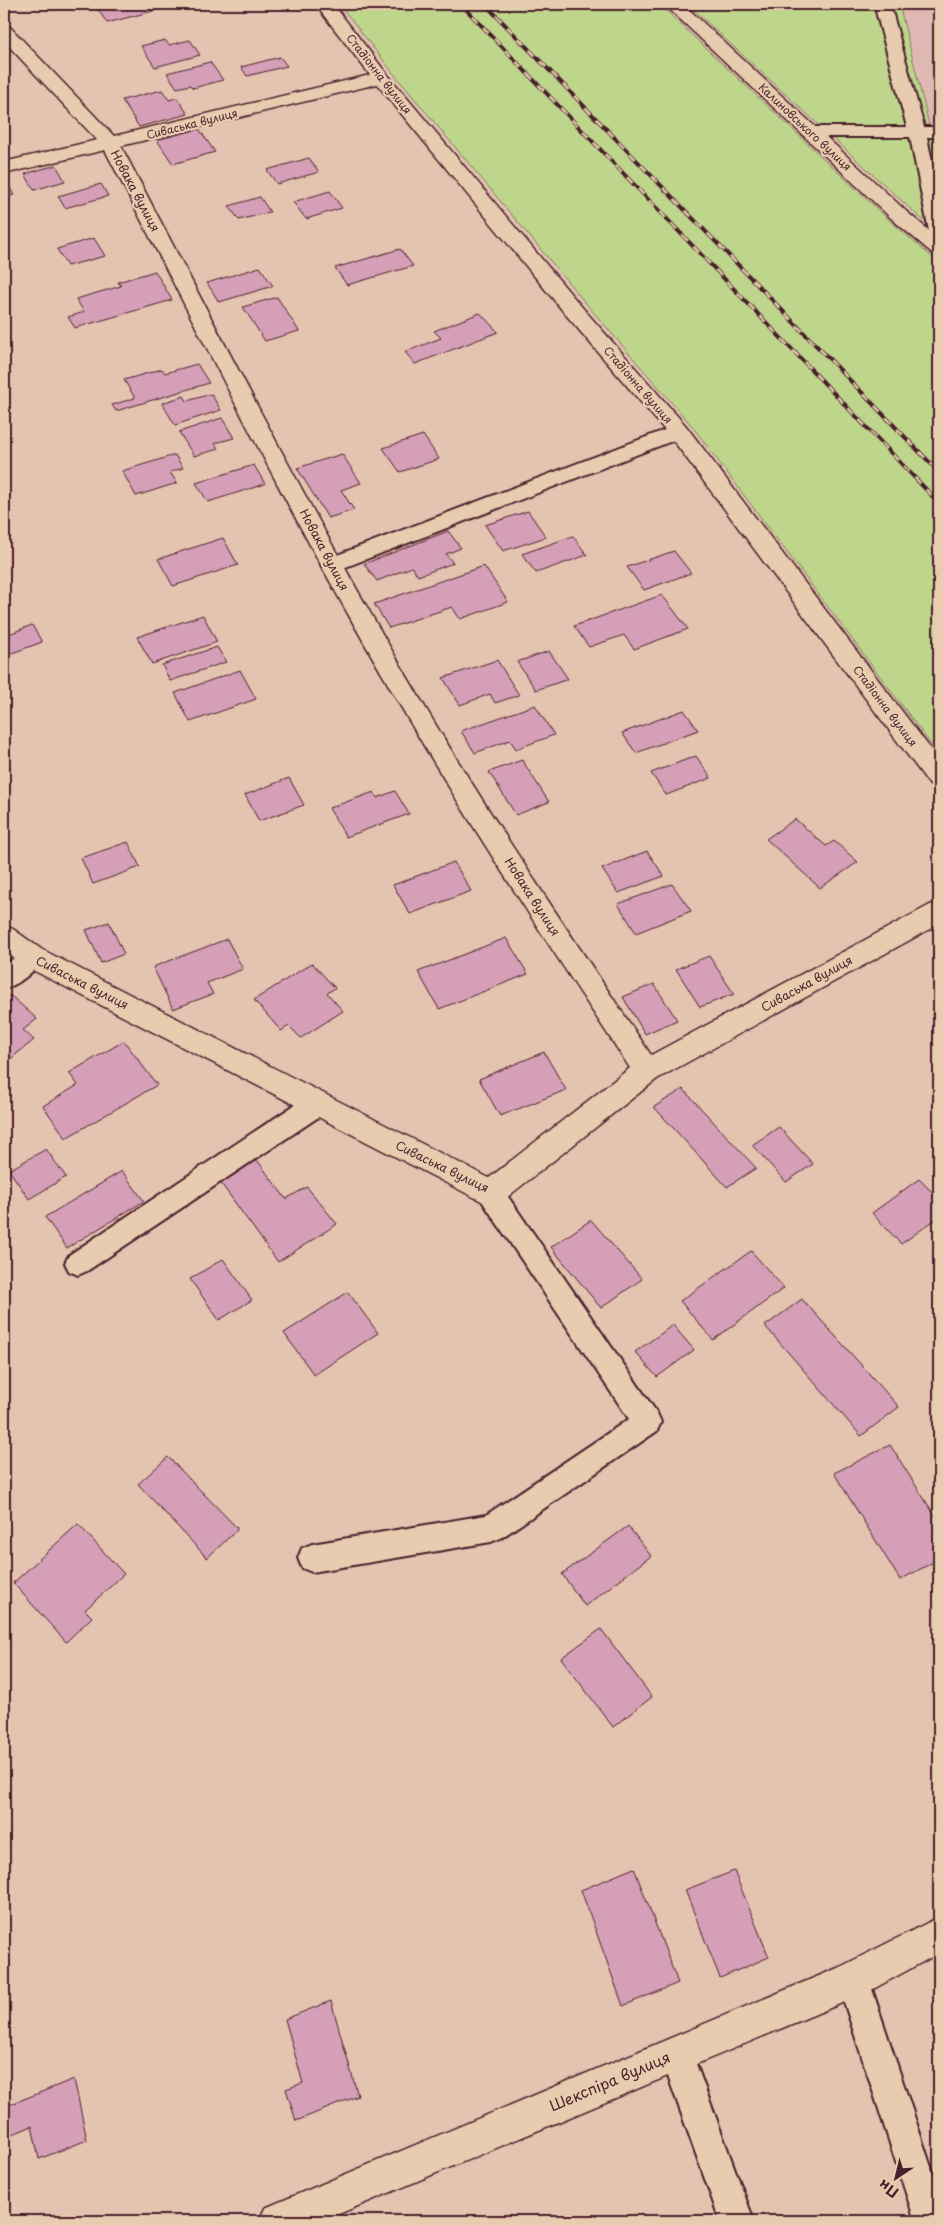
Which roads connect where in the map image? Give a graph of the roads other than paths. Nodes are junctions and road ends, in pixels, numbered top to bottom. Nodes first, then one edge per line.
1 (324, 4) edge
2 (673, 4) edge
3 (882, 4) edge
4 (4, 31) edge
5 (381, 78) junction
6 (810, 132) junction
7 (917, 132) junction
8 (939, 132) edge
9 (111, 144) junction
10 (4, 168) edge
11 (939, 236) edge
12 (939, 249) edge
13 (678, 431) junction
14 (331, 565) junction
15 (939, 778) edge
16 (939, 912) edge
17 (4, 936) edge
18 (32, 957) junction
19 (4, 979) edge
20 (647, 1071) junction
21 (317, 1104) junction
22 (491, 1193) junction
23 (78, 1263) dead end
24 (312, 1558) dead end
25 (939, 1934) edge
26 (853, 1980) junction
27 (676, 2054) junction
28 (278, 2221) edge
29 (737, 2221) edge
30 (932, 2221) edge

1 - 5 street, Стадіонна вулиця
2 - 6 street, Калиновського вулиця
3 - 7 lane
4 - 9 street, Новака вулиця
5 - 9 street, Сиваська вулиця
5 - 13 street, Стадіонна вулиця
6 - 7 lane
6 - 12 street, Калиновського вулиця
7 - 8 lane
7 - 11 lane
9 - 10 street, Сиваська вулиця
9 - 14 street, Новака вулиця
13 - 14 lane
13 - 15 street, Стадіонна вулиця
14 - 20 street, Новака вулиця
16 - 20 street, Сиваська вулиця
17 - 18 street, Сиваська вулиця
18 - 19 lane
18 - 21 street, Сиваська вулиця
20 - 22 street, Сиваська вулиця
21 - 22 street, Сиваська вулиця
21 - 23 lane
22 - 24 lane
25 - 26 street, Шекспіра вулиця
26 - 27 street, Шекспіра вулиця
26 - 30 lane
27 - 28 street, Шекспіра вулиця
27 - 29 lane

